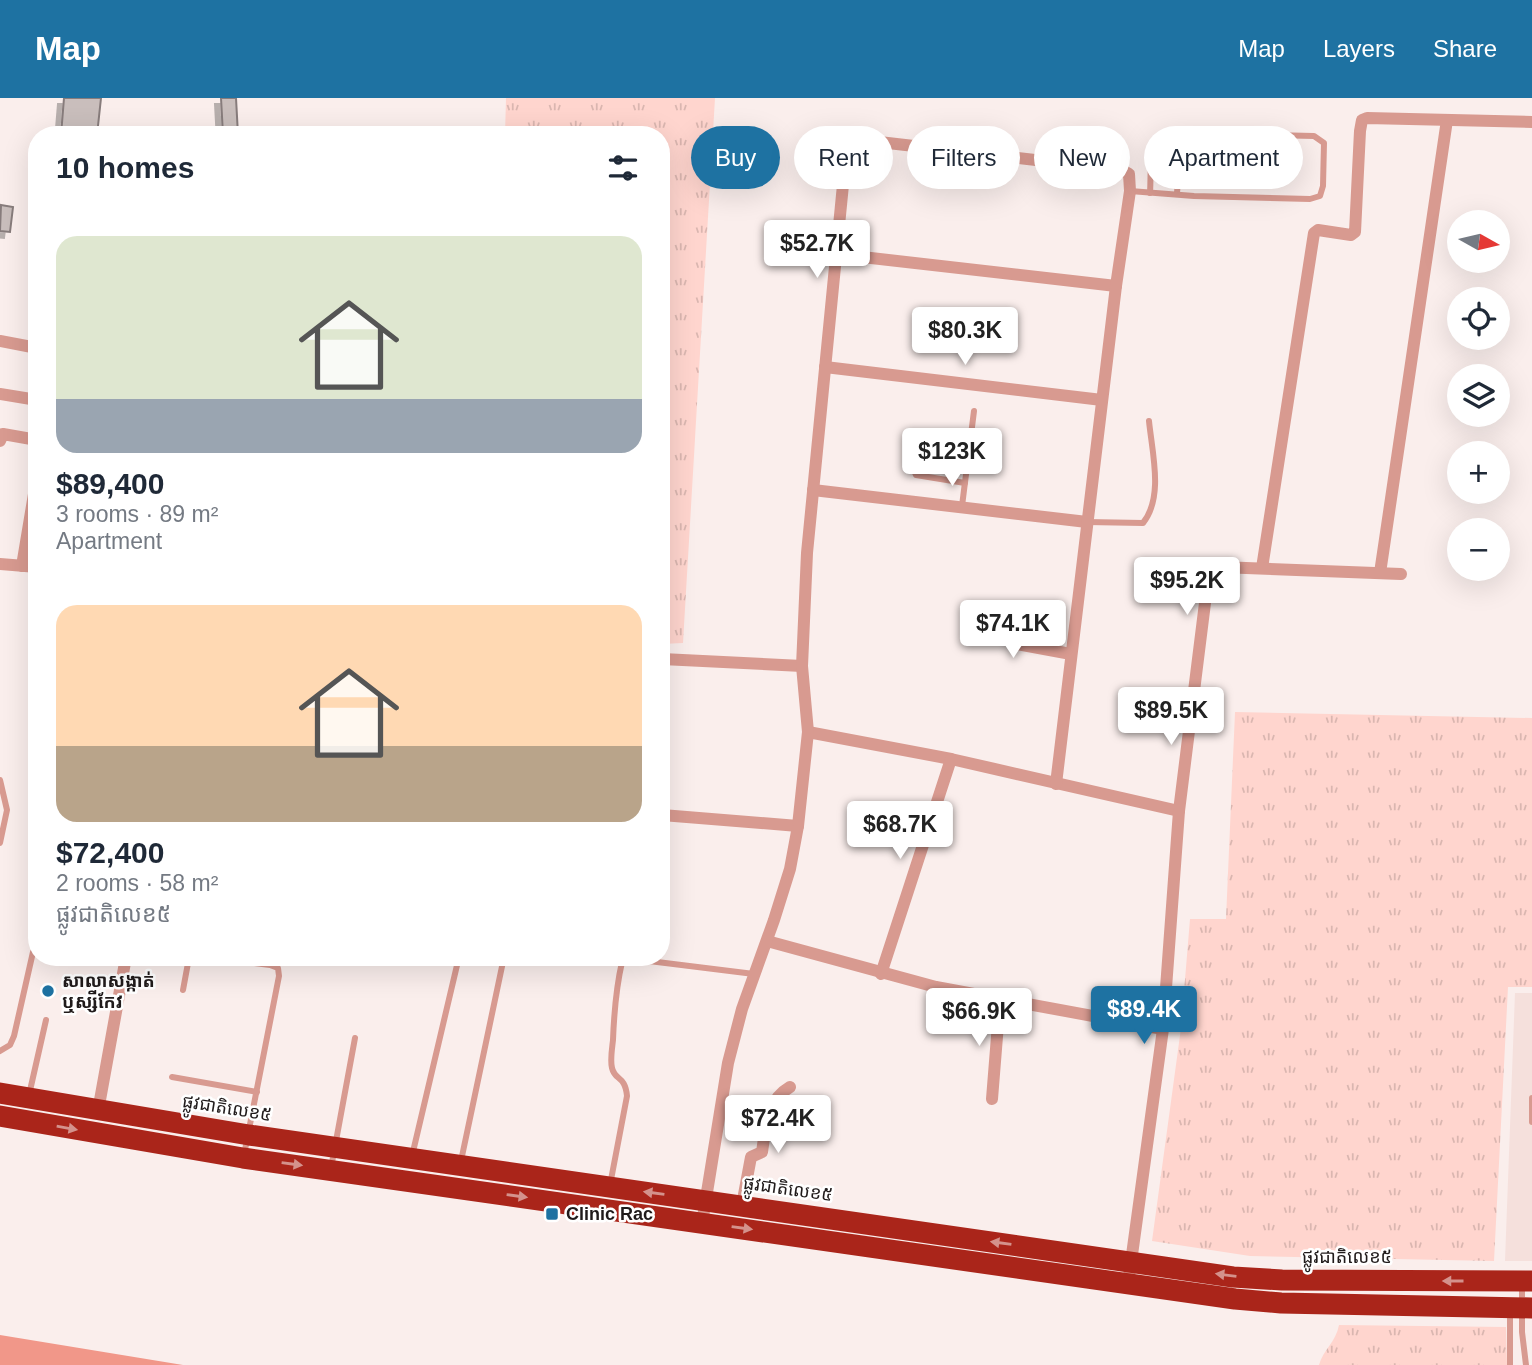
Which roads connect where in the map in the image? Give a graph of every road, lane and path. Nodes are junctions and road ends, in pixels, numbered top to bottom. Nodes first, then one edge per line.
1 (1447, 120) junction
2 (1532, 122) edge
3 (1303, 135) edge
4 (1150, 189) edge
5 (1177, 189) edge
6 (1130, 191) junction
7 (1150, 193) junction
8 (1177, 194) junction
9 (836, 254) junction
10 (1116, 286) junction
11 (0, 341) edge
12 (28, 346) edge
13 (825, 367) junction
14 (0, 394) edge
15 (28, 399) edge
16 (1102, 400) junction
17 (975, 411) dead end
18 (1149, 421) dead end
19 (912, 435) dead end
20 (28, 438) edge
21 (0, 441) edge
22 (965, 483) junction
23 (813, 490) junction
24 (961, 506) junction
25 (1087, 522) junction
26 (28, 530) edge
27 (0, 564) edge
28 (22, 566) junction
29 (28, 566) edge
30 (1262, 568) junction
31 (1380, 573) junction
32 (1401, 574) dead end
33 (970, 620) dead end
34 (1070, 654) junction
35 (670, 659) edge
36 (802, 666) junction
37 (808, 732) junction
38 (951, 759) junction
39 (0, 780) edge
40 (1056, 784) junction
41 (1179, 811) junction
42 (670, 816) edge
43 (798, 826) junction
44 (0, 843) edge
45 (767, 941) junction
46 (670, 964) edge
47 (30, 966) edge
48 (124, 966) edge
49 (187, 966) edge
50 (276, 966) edge
51 (457, 966) edge
52 (502, 966) edge
53 (621, 966) edge
54 (881, 974) junction
55 (755, 975) junction
56 (183, 990) dead end
57 (1000, 999) junction
58 (46, 1020) dead end
59 (1163, 1029) junction
60 (355, 1038) dead end
61 (0, 1051) edge
62 (172, 1077) dead end
63 (790, 1087) dead end
64 (257, 1092) junction
65 (0, 1093) edge
66 (28, 1098) junction
67 (1532, 1098) edge
68 (992, 1099) dead end
69 (99, 1111) junction
70 (0, 1116) edge
71 (23, 1120) junction
72 (1532, 1122) edge
73 (249, 1135) junction
74 (335, 1148) junction
75 (243, 1158) junction
76 (411, 1159) junction
77 (460, 1166) junction
78 (331, 1170) junction
79 (609, 1187) junction
80 (705, 1200) junction
81 (742, 1205) junction
82 (702, 1223) junction
83 (1131, 1262) junction
84 (1527, 1281) edge
85 (1128, 1284) junction
86 (1521, 1307) edge
87 (1524, 1347) junction
88 (1532, 1347) edge
89 (1510, 1365) edge
90 (1526, 1365) edge

1 - 2 street
1 - 30 street
1 - 31 street
3 - 8 lane
4 - 7 lane
5 - 8 lane
6 - 7 lane
6 - 9 street
6 - 10 street
7 - 8 lane
9 - 10 street
9 - 13 street
10 - 16 street
11 - 12 street
13 - 16 street
13 - 23 street
14 - 15 street
16 - 25 street
17 - 22 lane
18 - 25 lane
19 - 22 lane
20 - 21 street
22 - 24 lane
23 - 24 street
23 - 36 street
24 - 25 street
25 - 34 street
26 - 28 street
27 - 28 street
28 - 29 street
30 - 31 street
30 - 41 street
31 - 32 street
33 - 34 street
34 - 40 street
35 - 36 street
36 - 37 street
37 - 38 street
37 - 43 street
38 - 40 street
38 - 54 street
39 - 44 lane
40 - 41 street
41 - 59 street
42 - 43 street
43 - 45 street
45 - 54 street
45 - 55 street
46 - 55 lane
47 - 61 lane
48 - 69 street
49 - 56 lane
50 - 64 lane
51 - 76 lane
52 - 77 lane
53 - 79 lane
54 - 57 street
55 - 80 street
57 - 59 street
57 - 68 street
58 - 66 lane
59 - 83 street
60 - 74 lane
62 - 64 lane
63 - 81 street
64 - 73 lane
65 - 66 highway, ផ្លូវជាតិលេខ៥
66 - 69 highway, ផ្លូវជាតិលេខ៥
66 - 71 lane
67 - 72 lane
69 - 73 highway, ផ្លូវជាតិលេខ៥
70 - 71 highway
71 -> 75 highway
73 - 74 highway, ផ្លូវជាតិលេខ៥
73 - 75 lane
74 - 76 highway, ផ្លូវជាតិលេខ៥
74 - 78 lane
75 -> 78 highway
76 - 77 highway, ផ្លូវជាតិលេខ៥
77 - 79 highway, ផ្លូវជាតិលេខ៥
78 -> 82 highway
80 -> 79 highway, ផ្លូវជាតិលេខ៥
80 - 81 highway, ផ្លូវជាតិលេខ៥
80 - 82 street
83 -> 81 highway, ផ្លូវជាតិលេខ៥
82 -> 85 highway
84 -> 83 highway, ផ្លូវជាតិលេខ៥
83 - 85 street
84 - 86 lane
85 - 86 highway
86 - 87 lane
86 - 89 lane
87 - 88 lane
87 - 90 lane

